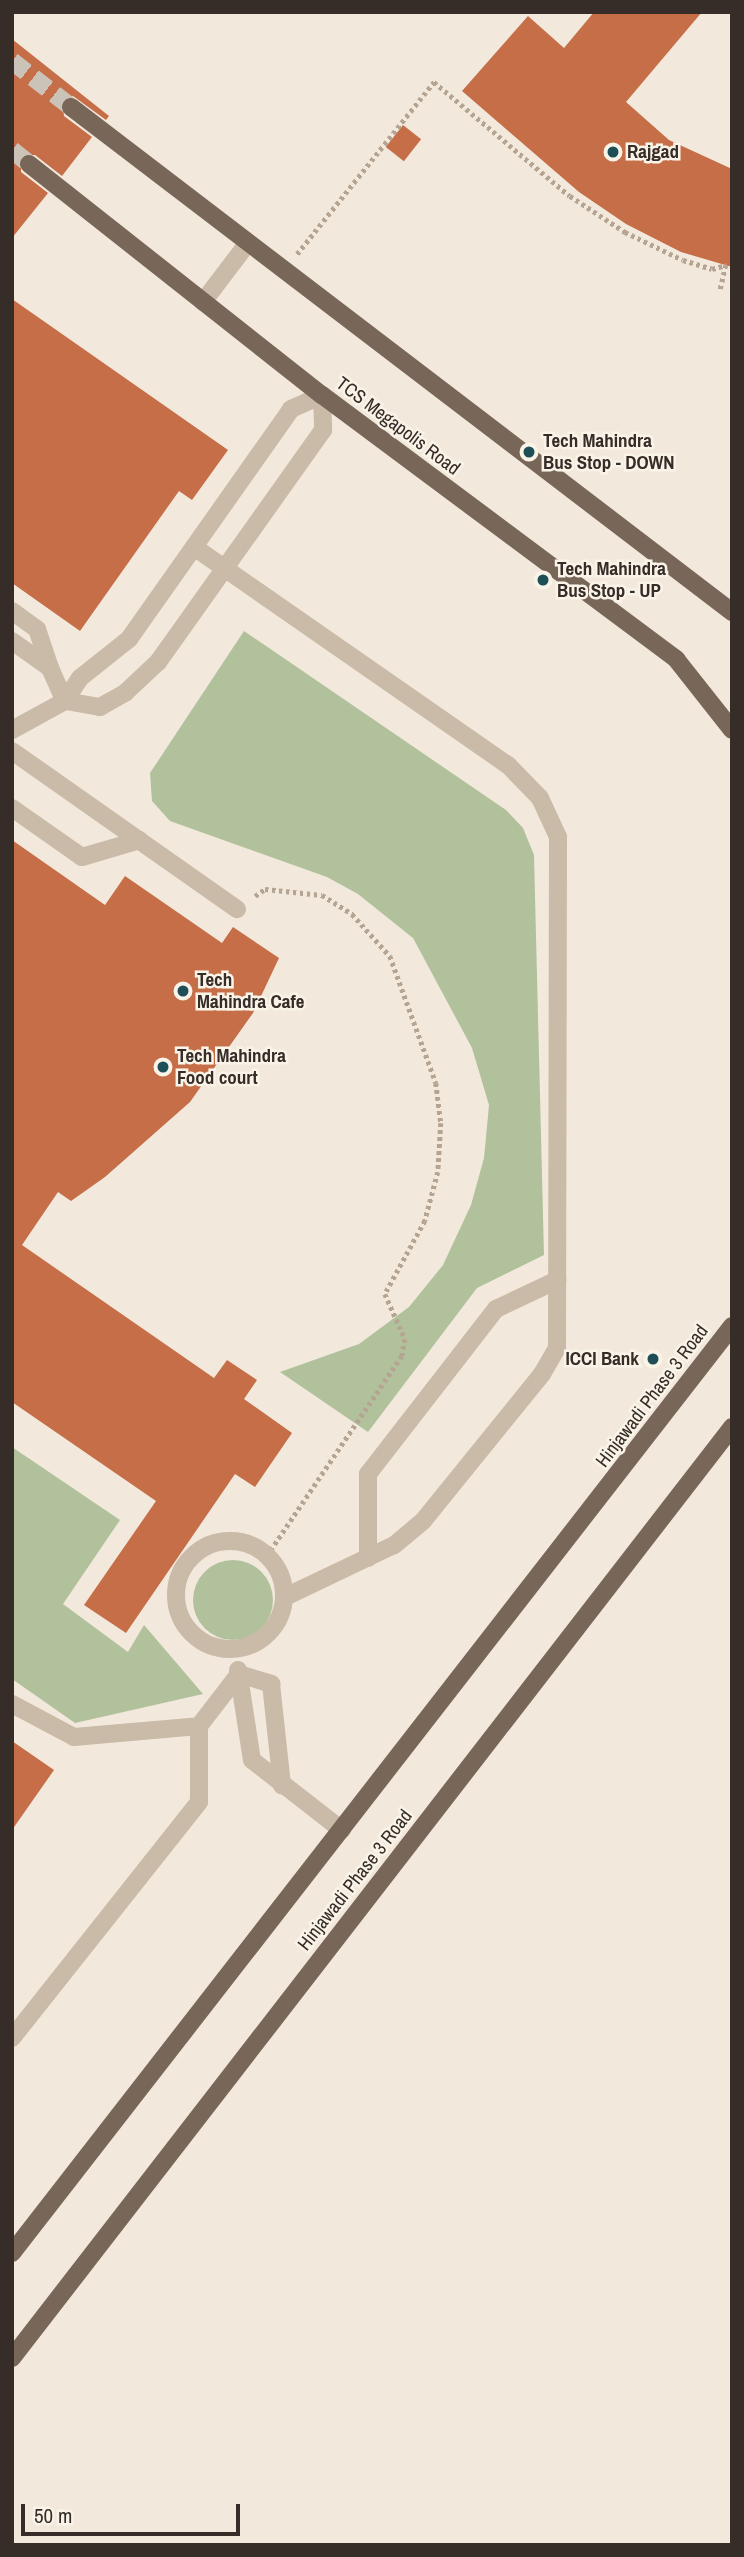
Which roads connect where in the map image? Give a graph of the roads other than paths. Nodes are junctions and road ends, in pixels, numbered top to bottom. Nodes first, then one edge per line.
1 (71, 107) tunnel mouth
2 (29, 164) tunnel mouth
3 (247, 244) junction
4 (203, 302) junction
5 (322, 395) junction
6 (194, 547) junction
7 (226, 569) junction
8 (12, 611) edge
9 (732, 612) edge
10 (12, 641) edge
11 (50, 668) junction
12 (65, 701) junction
13 (12, 730) edge
14 (732, 730) edge
15 (12, 751) edge
16 (12, 808) edge
17 (140, 840) junction
18 (237, 909) road end
19 (557, 1280) junction
20 (732, 1326) edge
21 (732, 1427) edge
22 (368, 1559) junction
23 (285, 1597) junction
24 (235, 1649) junction
25 (239, 1674) junction
26 (12, 1704) edge
27 (200, 1726) junction
28 (282, 1785) junction
29 (342, 1830) junction
30 (12, 2038) edge
31 (12, 2253) edge
32 (12, 2358) edge

1 - 3 main road
2 - 4 main road, TCS Megapolis Road
3 - 4 lane
3 - 9 main road
4 - 5 main road, TCS Megapolis Road
5 - 6 lane
5 - 7 lane
5 - 14 main road, TCS Megapolis Road
6 - 7 lane
6 - 12 lane
7 - 12 lane
7 - 19 lane
8 - 11 lane
10 - 11 lane
11 - 12 lane
12 - 13 lane
15 - 17 lane
16 - 17 lane
17 - 18 lane
19 - 22 lane
19 - 22 lane
20 - 29 main road, Hinjawadi Phase 3 Road
21 - 32 main road, Hinjawadi Phase 3 Road
22 - 23 lane
23 - 24 lane
23 - 24 lane
24 - 25 lane
25 - 27 lane
25 - 28 lane
25 - 28 lane
26 - 27 lane
27 - 30 lane
28 - 29 lane
29 - 31 main road, Hinjawadi Phase 3 Road

